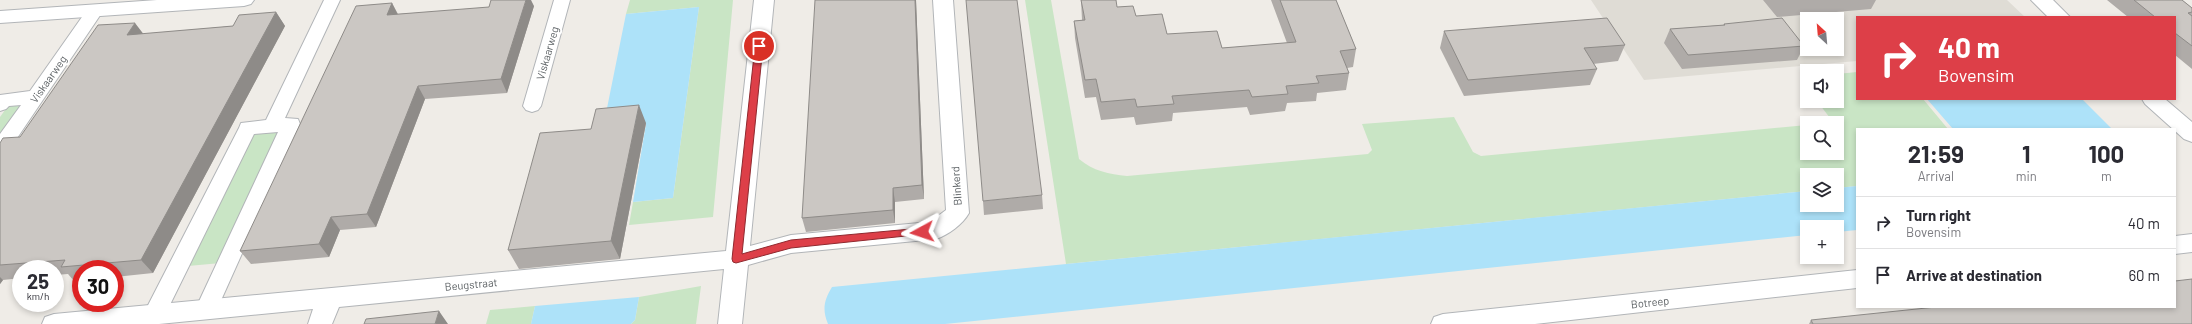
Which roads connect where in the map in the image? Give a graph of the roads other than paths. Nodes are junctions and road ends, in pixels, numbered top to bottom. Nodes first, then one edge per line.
1 (244, 0) edge
2 (332, 0) edge
3 (562, 0) edge
4 (764, 0) edge
5 (943, 0) edge
6 (2041, 0) edge
7 (95, 11) junction
8 (2059, 16) edge
9 (0, 17) edge
10 (35, 98) junction
11 (2153, 100) edge
12 (0, 105) edge
13 (532, 106) dead end
14 (272, 126) junction
15 (2192, 134) edge
16 (1, 148) edge
17 (2192, 243) edge
18 (2176, 245) edge
19 (736, 259) junction
20 (1856, 279) edge
21 (330, 298) junction
22 (206, 310) junction
23 (154, 314) junction
24 (1531, 319) edge
25 (54, 324) edge
26 (320, 324) edge
27 (730, 324) edge
28 (1443, 324) edge

1 - 7 street
2 - 14 street
3 - 13 street, Viskaarweg
4 - 19 street
5 - 19 street, Blinkerd
6 - 8 street
7 - 9 street
7 - 10 street, Viskaarweg
10 - 12 street
10 - 16 street, Viskaarweg
11 - 15 street
14 - 22 street
14 - 23 street
17 - 18 street
19 - 21 street, Beugstraat
19 - 27 street
20 - 24 street, Botreep
21 - 22 street, Beugstraat
21 - 26 street
22 - 23 street, Beugstraat
23 - 25 street, Beugstraat
24 - 28 street, Botreep

